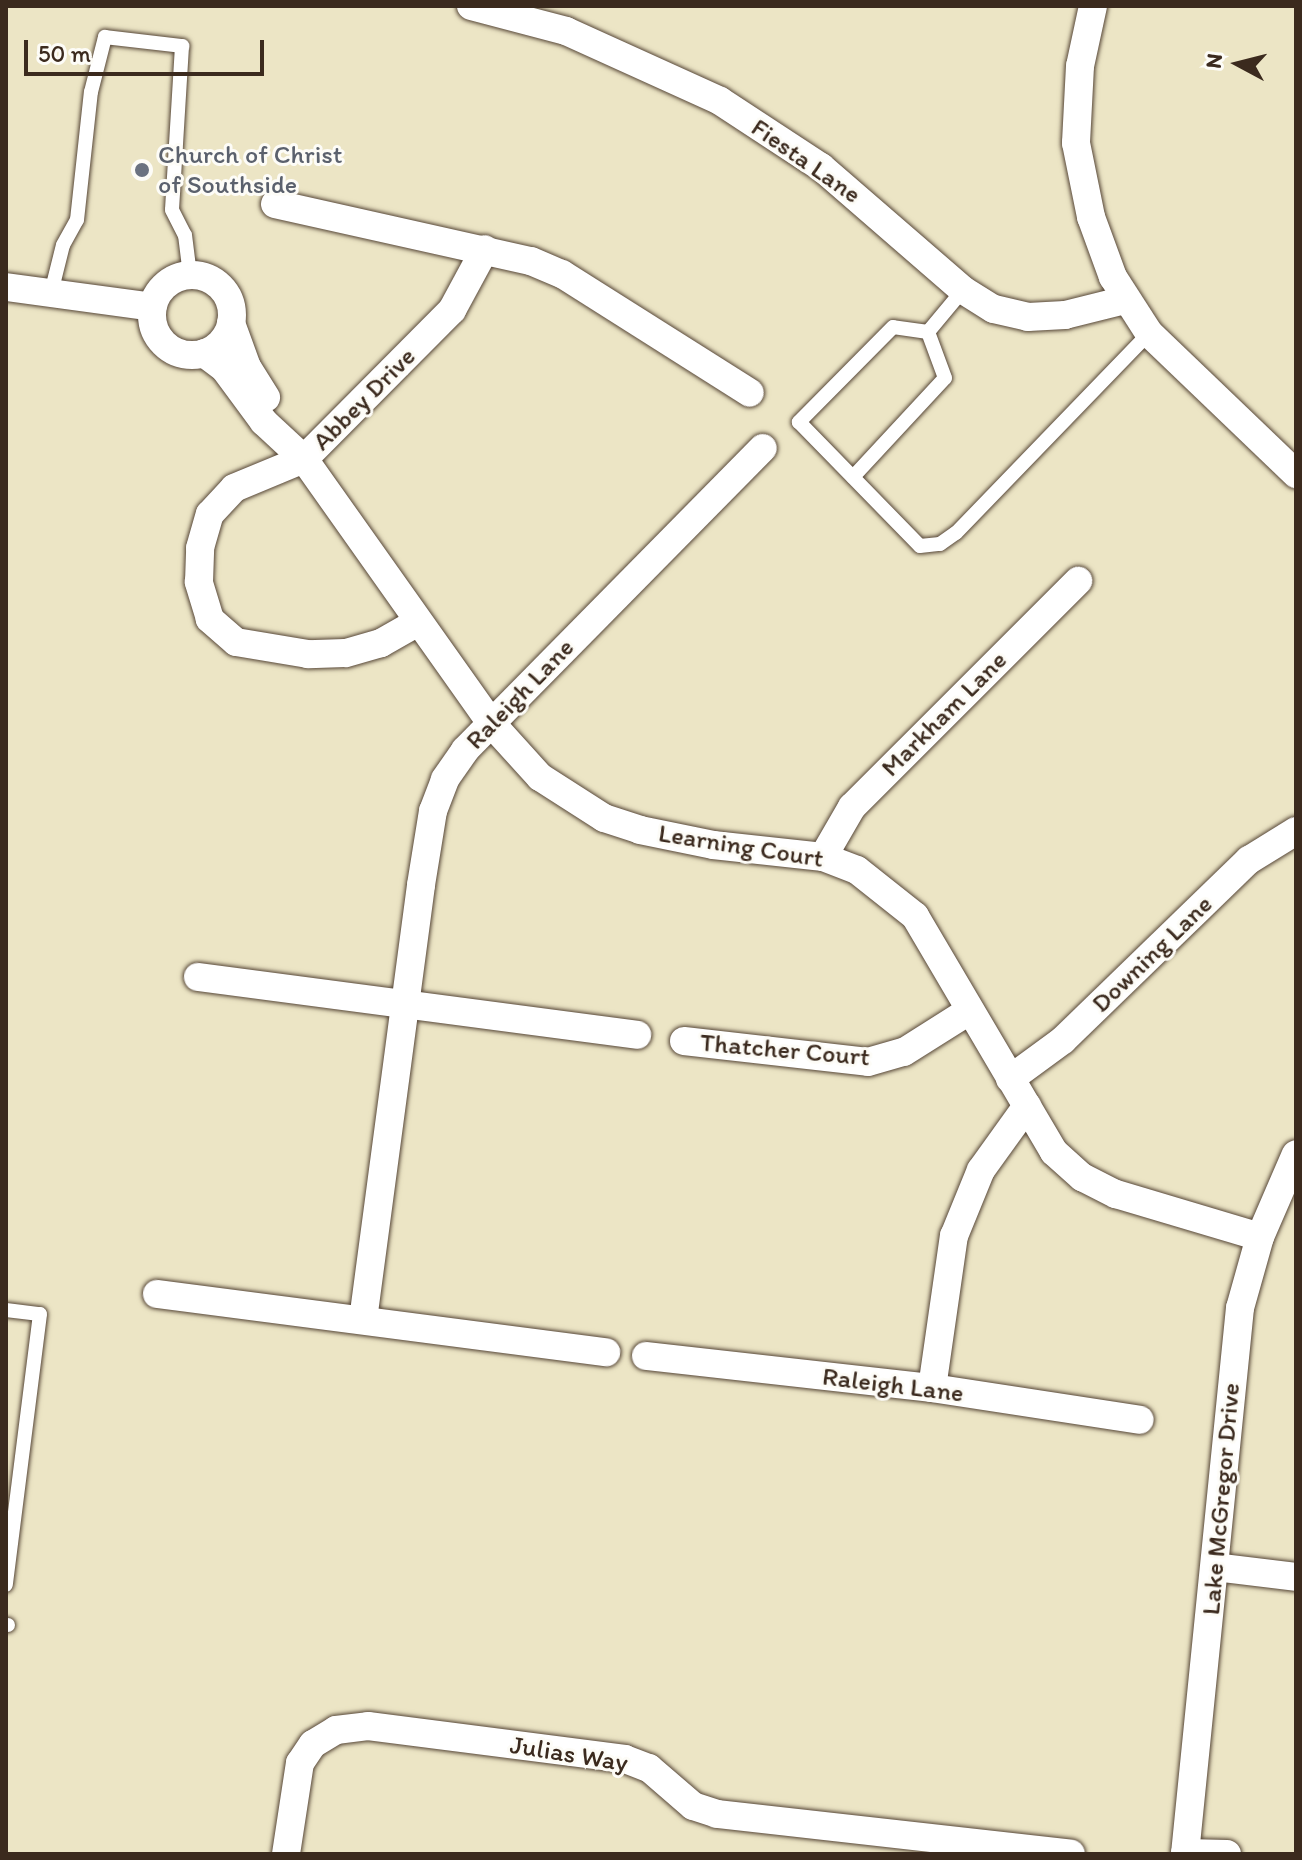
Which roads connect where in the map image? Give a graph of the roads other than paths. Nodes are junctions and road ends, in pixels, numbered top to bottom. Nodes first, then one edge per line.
1 (471, 6) edge
2 (1093, 6) edge
3 (275, 204) dead end
4 (485, 249) junction
5 (190, 275) junction
6 (6, 287) edge
7 (963, 290) junction
8 (51, 293) junction
9 (1125, 300) junction
10 (153, 307) junction
11 (231, 323) junction
12 (928, 332) junction
13 (1149, 333) junction
14 (204, 353) junction
15 (750, 393) dead end
16 (282, 434) junction
17 (763, 448) dead end
18 (304, 459) junction
19 (1296, 474) edge
20 (853, 477) junction
21 (1078, 581) dead end
22 (418, 622) junction
23 (491, 723) junction
24 (1296, 831) edge
25 (823, 857) junction
26 (198, 977) dead end
27 (405, 1007) junction
28 (969, 1011) junction
29 (637, 1035) dead end
30 (684, 1041) dead end
31 (1010, 1079) junction
32 (1027, 1106) junction
33 (1296, 1154) edge
34 (1260, 1237) junction
35 (157, 1294) dead end
36 (6, 1310) edge
37 (363, 1320) junction
38 (606, 1352) dead end
39 (646, 1356) dead end
40 (932, 1388) junction
41 (1140, 1420) dead end
42 (1215, 1567) junction
43 (1296, 1577) edge
44 (6, 1585) edge
45 (1185, 1853) edge
46 (286, 1854) edge
47 (1071, 1854) edge
48 (1227, 1854) edge

1 - 7 street, Fiesta Lane
2 - 9 street
3 - 4 street
4 - 15 street
4 - 18 street, Abbey Drive
5 - 8 lane
5 - 10 street
5 - 11 street, Learning Court
6 - 8 street
7 - 9 street, Fiesta Lane
7 - 12 lane
8 - 10 street
9 - 13 street
10 - 14 street
11 - 14 street
11 - 16 street, Learning Court
12 - 20 lane
12 - 20 lane
13 - 19 street
13 - 20 lane
14 - 16 street, Learning Court
16 - 18 street, Learning Court
17 - 23 street, Raleigh Lane
18 - 22 street, Learning Court
18 - 22 street, Abbey Drive
21 - 25 street, Markham Lane
22 - 23 street, Learning Court
23 - 25 street, Learning Court
23 - 27 street, Raleigh Lane
24 - 31 street, Downing Lane
25 - 28 street, Learning Court
26 - 27 street
27 - 29 street
27 - 37 street, Raleigh Lane
28 - 30 street, Thatcher Court
28 - 31 street, Learning Court
31 - 32 street, Learning Court
32 - 34 street, Learning Court
32 - 40 street
33 - 34 street, Lake McGregor Drive
34 - 42 street, Lake McGregor Drive
35 - 37 street
36 - 44 lane
37 - 38 street
39 - 40 street, Raleigh Lane
40 - 41 street, Raleigh Lane
42 - 43 street
42 - 45 street, Lake McGregor Drive
45 - 48 street
46 - 47 street, Julias Way

